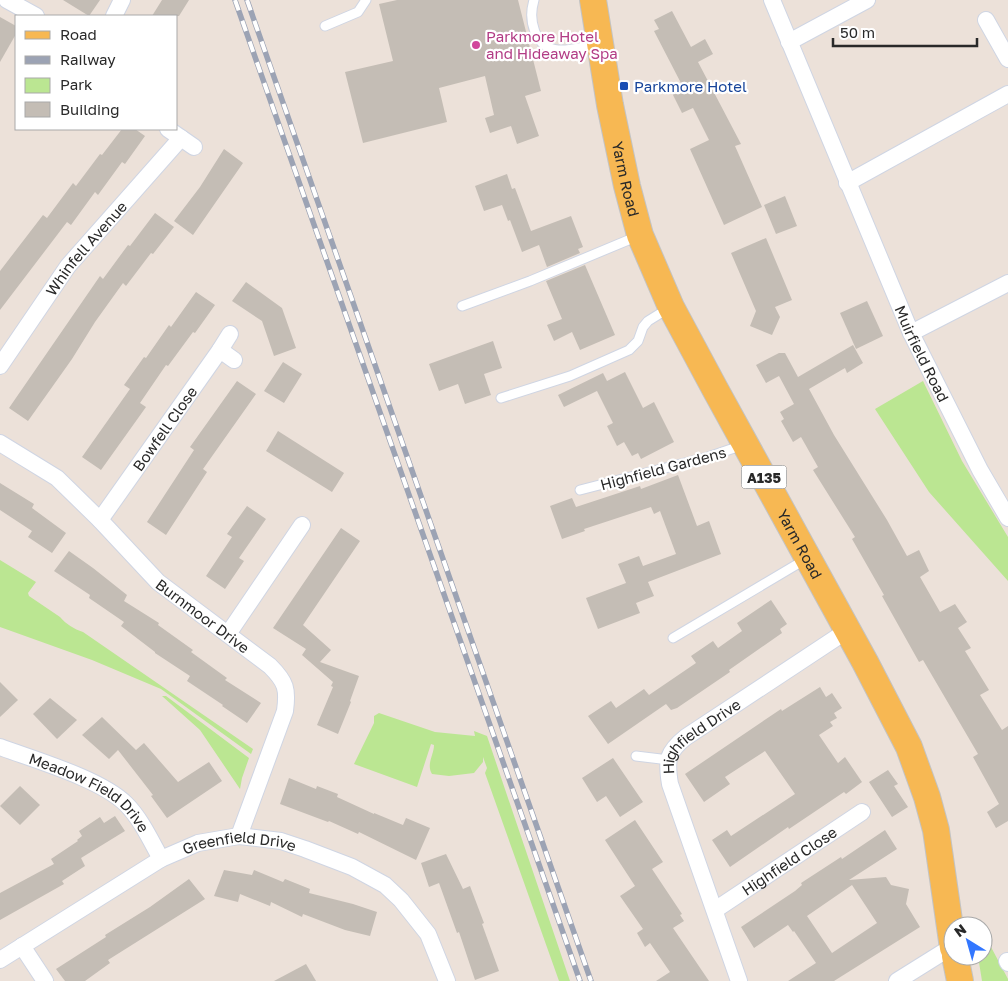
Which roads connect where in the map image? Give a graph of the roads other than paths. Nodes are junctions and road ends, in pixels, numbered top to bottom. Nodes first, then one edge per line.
1 (7, 0) edge
2 (122, 0) edge
3 (366, 0) edge
4 (534, 0) edge
5 (593, 0) edge
6 (772, 0) edge
7 (867, 0) edge
8 (34, 15) edge
9 (114, 15) edge
10 (986, 20) dead end
11 (325, 26) dead end
12 (790, 42) junction
13 (600, 43) junction
14 (1008, 59) edge
15 (1008, 94) edge
16 (181, 138) edge
17 (848, 183) junction
18 (640, 235) junction
19 (1008, 283) edge
20 (462, 306) dead end
21 (671, 307) junction
22 (912, 333) junction
23 (230, 334) dead end
24 (220, 350) junction
25 (234, 360) dead end
26 (0, 366) edge
27 (501, 398) dead end
28 (0, 443) edge
29 (746, 444) junction
30 (580, 490) dead end
31 (1008, 518) edge
32 (100, 520) junction
33 (302, 525) dead end
34 (808, 557) junction
35 (848, 630) junction
36 (228, 634) junction
37 (673, 638) dead end
38 (0, 747) edge
39 (636, 756) dead end
40 (669, 760) junction
41 (862, 812) dead end
42 (239, 836) junction
43 (162, 859) junction
44 (715, 910) junction
45 (949, 916) edge
46 (22, 946) junction
47 (943, 953) edge
48 (0, 960) edge
49 (957, 966) edge
50 (45, 981) edge
51 (448, 981) edge
52 (739, 981) edge
53 (897, 981) edge
54 (960, 981) edge

1 - 8 street
2 - 9 street
3 - 11 lane
4 - 13 lane
5 - 13 main road, Yarm Road / A135
6 - 12 street, Muirfield Road
7 - 12 street
10 - 14 street
12 - 17 street, Muirfield Road
13 - 18 main road, Yarm Road / A135
15 - 17 street
16 - 26 street, Whinfell Avenue
17 - 22 street, Muirfield Road
18 - 20 lane
18 - 21 main road, Yarm Road / A135
19 - 22 street
21 - 27 lane
21 - 29 main road, Yarm Road / A135
22 - 31 street, Muirfield Road
23 - 24 street, Bowfell Close
24 - 25 street
24 - 32 street, Bowfell Close
28 - 32 street, Burnmoor Drive
29 - 30 lane, Highfield Gardens
29 - 34 main road, Yarm Road / A135
32 - 36 street, Burnmoor Drive
33 - 36 street
34 - 35 main road, Yarm Road / A135
34 - 37 lane
35 - 40 street, Highfield Drive
35 - 45 main road, Yarm Road / A135
36 - 42 street, Burnmoor Drive
38 - 43 street, Meadow Field Drive
39 - 40 lane
40 - 44 street, Highfield Drive
41 - 44 street, Highfield Close
42 - 43 street, Greenfield Drive
42 - 51 street, Greenfield Drive
43 - 46 street, Greenfield Drive
44 - 52 street, Highfield Drive
46 - 48 street, Greenfield Drive
46 - 50 street
47 - 53 street
49 - 54 main road

